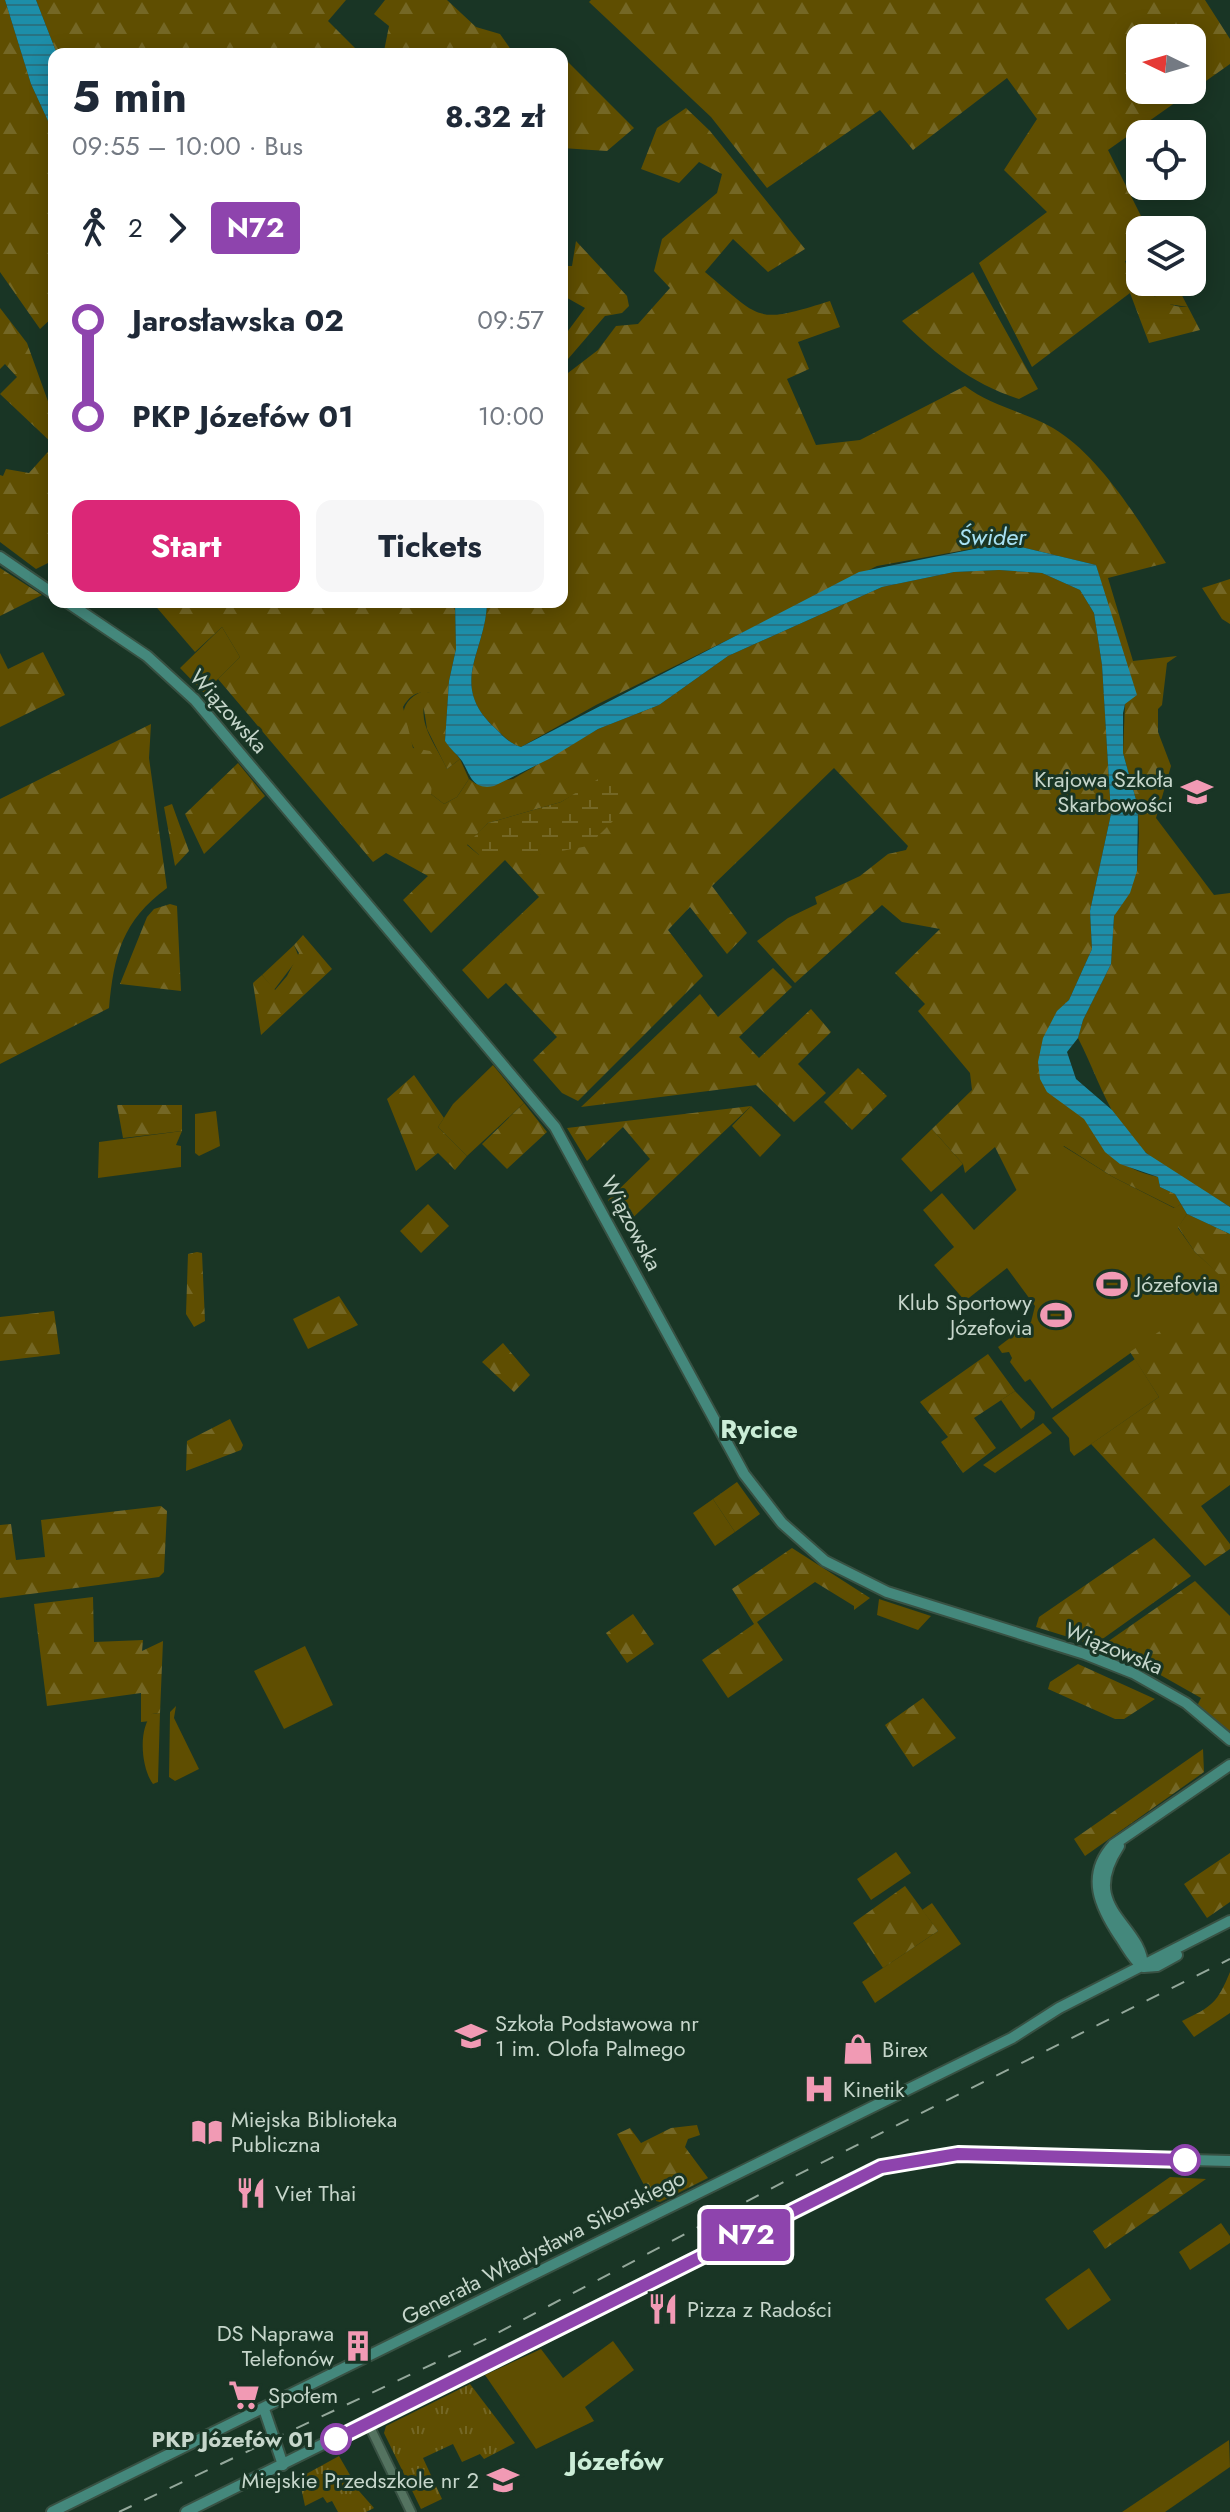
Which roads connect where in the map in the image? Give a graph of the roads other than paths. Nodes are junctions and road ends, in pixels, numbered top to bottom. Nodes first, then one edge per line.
1 (0, 557) edge
2 (48, 590) edge
3 (76, 608) edge
4 (1230, 1740) edge
5 (1230, 1765) edge
6 (1230, 1921) edge
7 (1143, 1967) junction
8 (1230, 2161) edge
9 (264, 2409) junction
10 (368, 2423) junction
11 (283, 2465) junction
12 (52, 2512) edge
13 (186, 2512) edge
14 (411, 2512) edge

1 - 2 main road
3 - 4 main road, Wiązowska
5 - 7 main road
6 - 7 main road, Generała Władysława Sikorskiego
7 - 9 main road, Generała Władysława Sikorskiego
8 - 10 main road
9 - 11 main road
9 - 12 main road, Generała Władysława Sikorskiego
10 - 11 main road
10 - 14 street
11 - 13 main road

